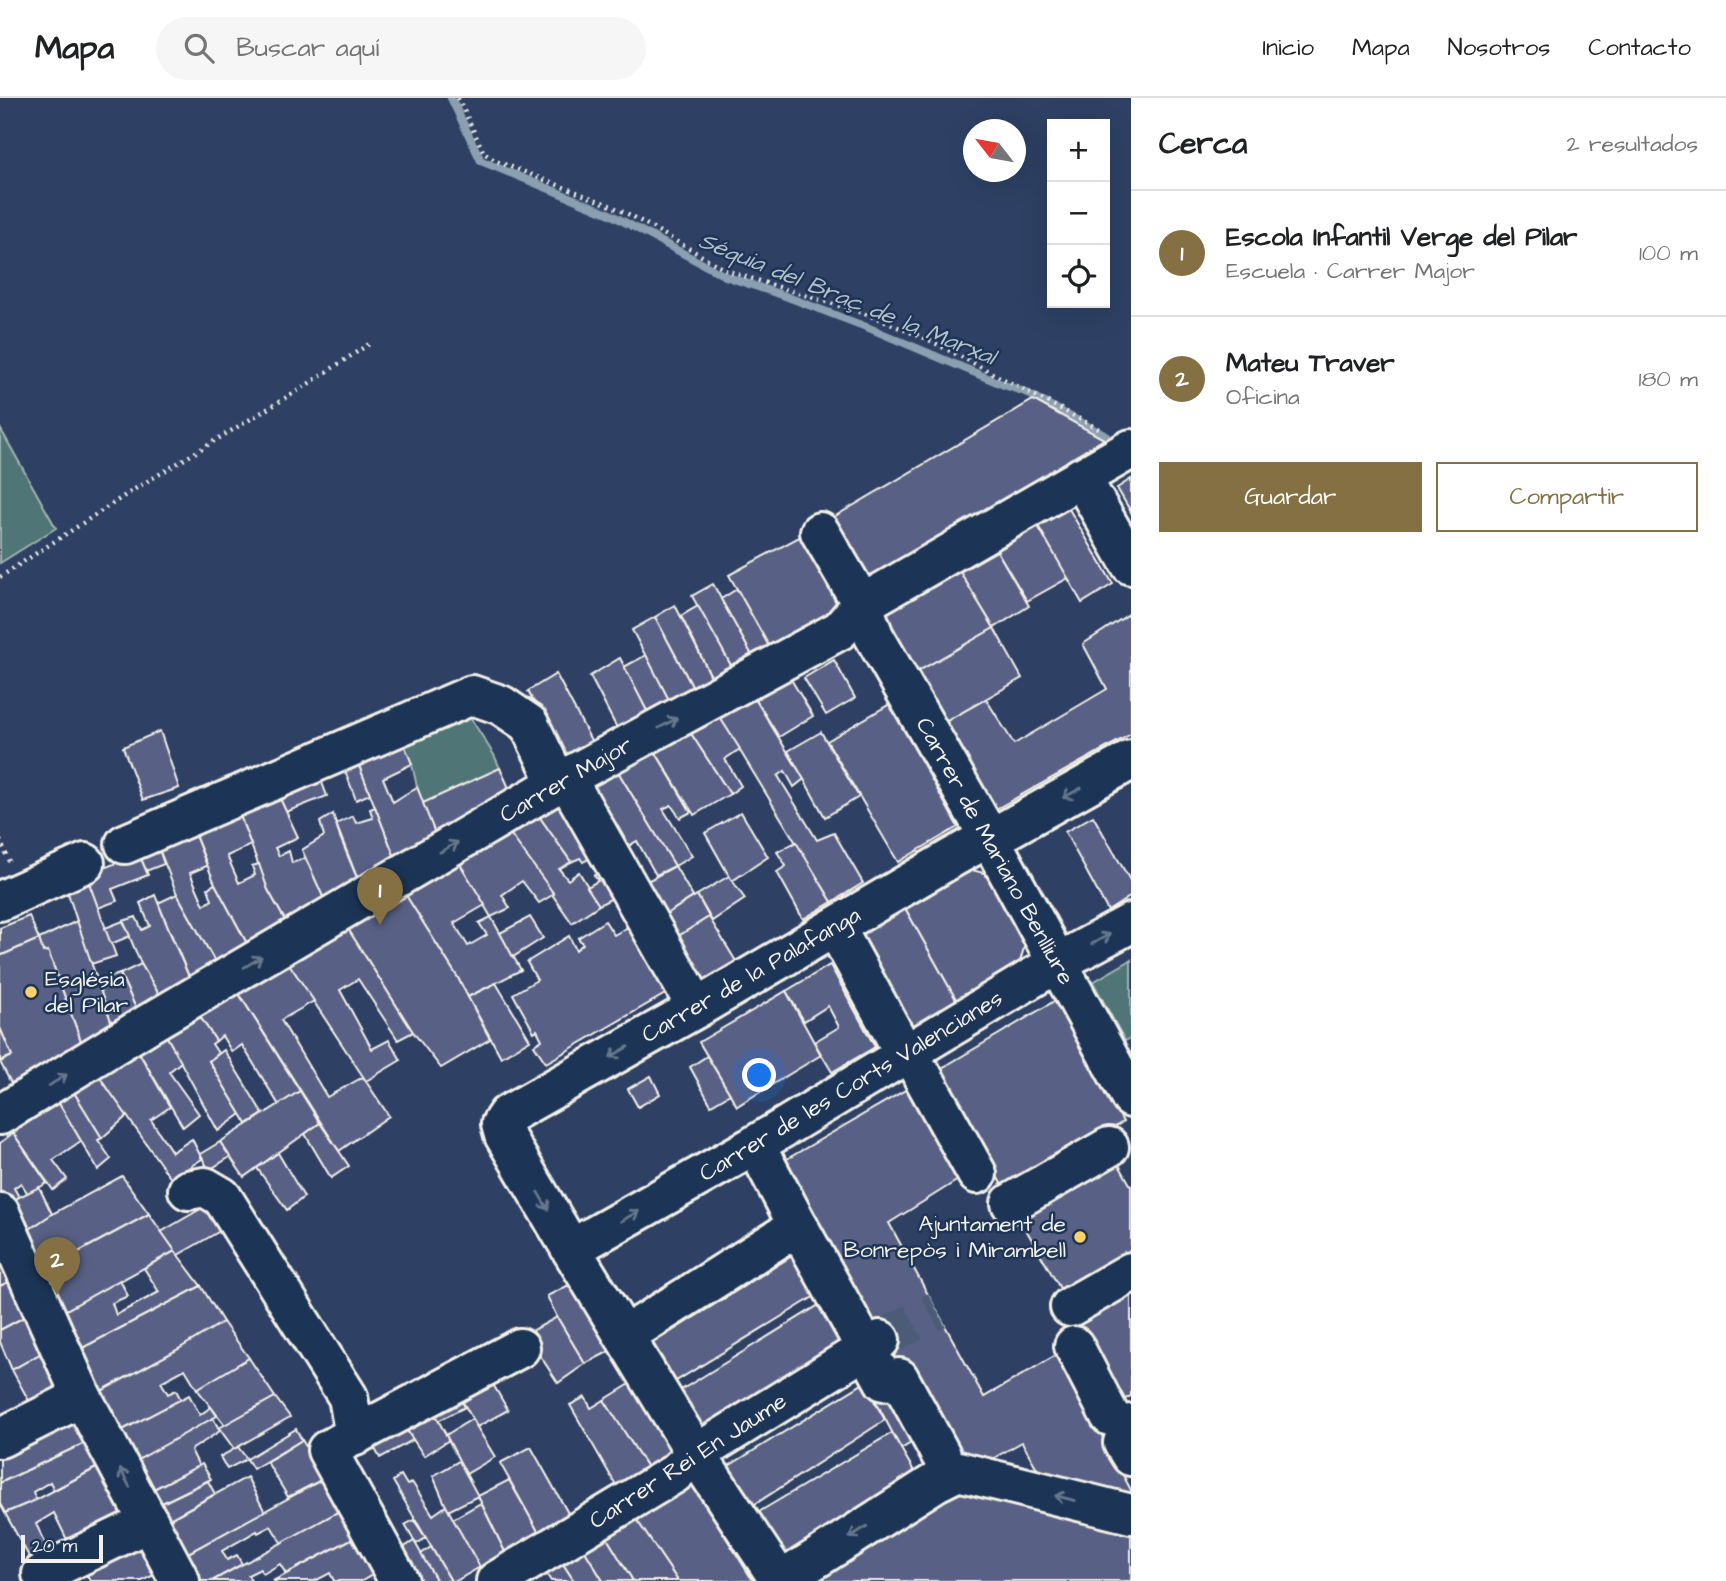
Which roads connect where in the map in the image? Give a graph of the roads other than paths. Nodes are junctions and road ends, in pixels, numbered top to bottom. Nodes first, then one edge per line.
1 (1118, 441) edge
2 (1080, 478) junction
3 (820, 532) dead end
4 (1131, 565) edge
5 (862, 604) junction
6 (1131, 760) edge
7 (566, 787) junction
8 (989, 837) junction
9 (125, 844) dead end
10 (85, 863) dead end
11 (0, 901) edge
12 (1131, 923) edge
13 (838, 932) dead end
14 (1057, 963) junction
15 (689, 994) dead end
16 (897, 1040) dead end
17 (922, 1075) dead end
18 (1131, 1098) edge
19 (0, 1115) edge
20 (1109, 1147) dead end
21 (766, 1165) dead end
22 (977, 1174) dead end
23 (188, 1190) dead end
24 (1011, 1203) dead end
25 (0, 1213) edge
26 (797, 1226) junction
27 (571, 1250) junction
28 (1131, 1272) edge
29 (1070, 1307) dead end
30 (637, 1328) dead end
31 (873, 1345) junction
32 (1074, 1346) dead end
33 (520, 1348) dead end
34 (82, 1397) junction
35 (1125, 1430) edge
36 (355, 1436) junction
37 (0, 1438) edge
38 (696, 1454) junction
39 (941, 1455) dead end
40 (1131, 1514) edge
41 (149, 1522) junction
42 (43, 1574) dead end
43 (180, 1581) edge
44 (399, 1581) edge
45 (496, 1581) edge
46 (780, 1581) edge

1 - 2 street, Carrer Major
2 - 4 street
2 - 5 street, Carrer Major
3 - 5 street, Carrer de Mariano Benlliure
7 -> 5 street, Carrer Major
5 - 8 street, Carrer de Mariano Benlliure
6 -> 8 street, Carrer de la Palafanga
7 - 9 street
7 - 15 street
19 -> 7 street, Carrer Major
8 - 14 street, Carrer de Mariano Benlliure
8 -> 27 street, Carrer de la Palafanga
10 - 11 street
14 -> 12 street, Carrer de les Corts Valencianes
13 - 16 street
14 - 18 street, Carrer de Mariano Benlliure
27 -> 14 street, Carrer de les Corts Valencianes
17 - 22 street
20 - 24 street
21 - 26 street
23 - 36 street
25 - 34 street
26 - 30 street
26 - 31 street
27 - 38 street
28 - 29 street
31 - 38 street, Carrer Rei En Jaume
31 - 39 street
32 - 35 street
33 - 36 street
34 - 37 street
41 -> 34 street
36 - 44 street
38 - 45 street, Carrer Rei En Jaume
38 - 46 street
40 -> 46 street
41 - 42 street
41 - 43 street

